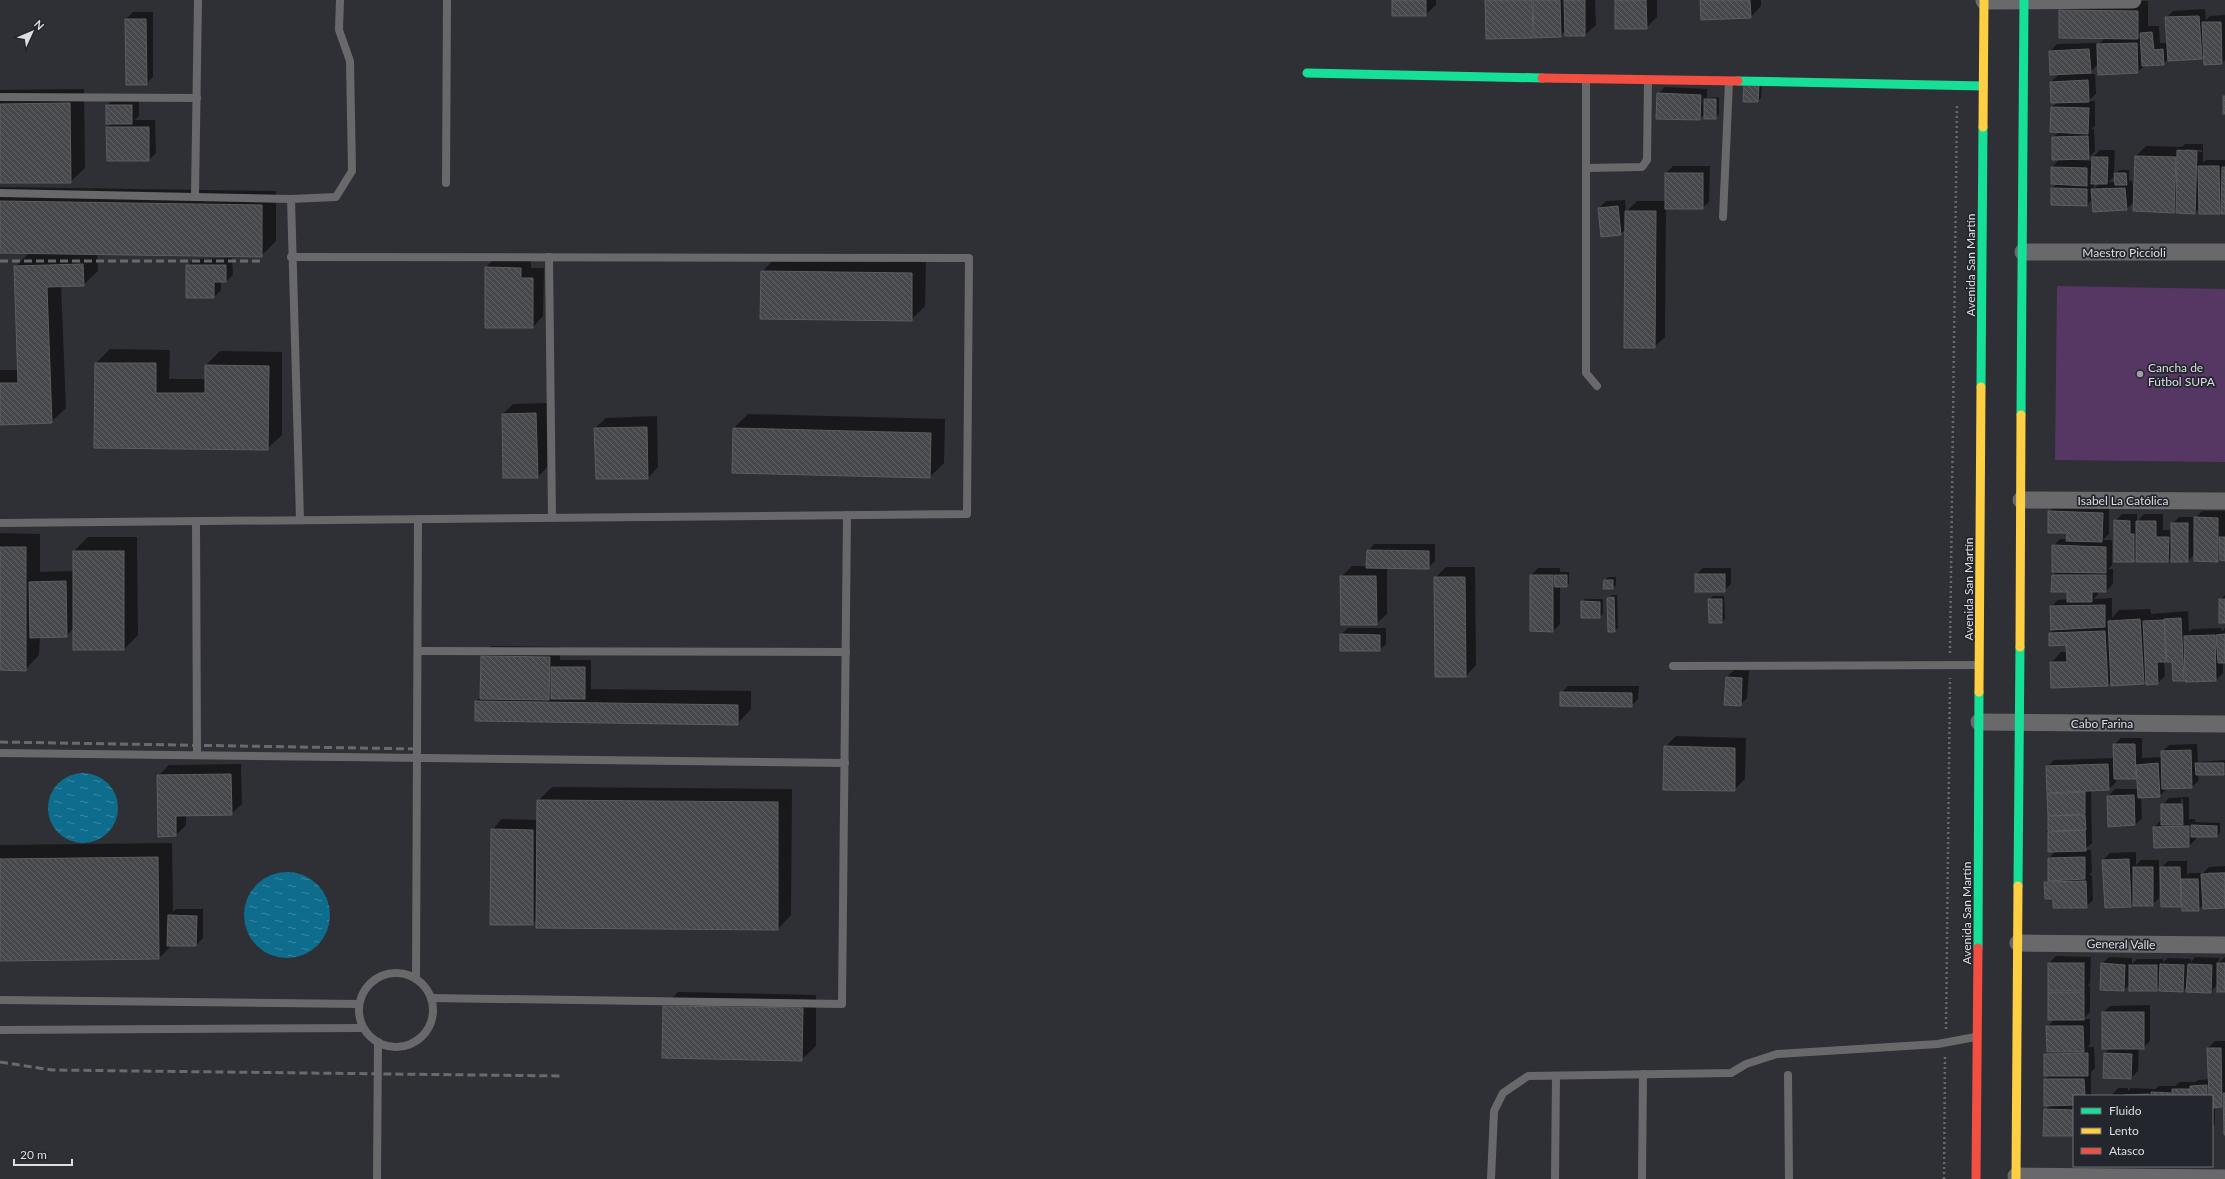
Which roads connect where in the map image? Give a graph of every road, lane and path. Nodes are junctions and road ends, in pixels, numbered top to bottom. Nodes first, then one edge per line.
1 (198, 0) edge
2 (340, 0) edge
3 (448, 0) edge
4 (1984, 0) edge
5 (2024, 0) edge
6 (2133, 0) edge
7 (1308, 72) dead end
8 (1586, 78) junction
9 (1648, 80) junction
10 (1729, 81) junction
11 (1957, 85) junction
12 (1983, 86) junction
13 (0, 97) edge
14 (197, 98) junction
15 (1586, 168) junction
16 (446, 183) dead end
17 (0, 193) edge
18 (195, 195) junction
19 (291, 199) junction
20 (1723, 217) dead end
21 (2023, 252) junction
22 (2225, 252) edge
23 (291, 257) junction
24 (549, 257) junction
25 (1596, 386) dead end
26 (2021, 500) junction
27 (2225, 501) edge
28 (847, 514) junction
29 (552, 518) junction
30 (418, 519) junction
31 (300, 520) junction
32 (196, 521) junction
33 (0, 523) edge
34 (418, 651) junction
35 (846, 652) junction
36 (1673, 666) dead end
37 (1950, 666) junction
38 (1979, 666) junction
39 (1979, 722) junction
40 (2019, 722) junction
41 (2225, 724) edge
42 (0, 753) edge
43 (197, 755) junction
44 (417, 758) junction
45 (845, 763) junction
46 (2018, 943) junction
47 (2225, 945) edge
48 (416, 978) junction
49 (431, 998) junction
50 (0, 1000) edge
51 (359, 1004) junction
52 (363, 1028) junction
53 (0, 1030) edge
54 (1977, 1037) junction
55 (378, 1042) junction
56 (1946, 1043) junction
57 (1643, 1074) junction
58 (1788, 1075) dead end
59 (1556, 1076) junction
60 (2016, 1178) edge
61 (2225, 1178) edge
62 (377, 1179) edge
63 (1491, 1179) edge
64 (1555, 1179) edge
65 (1642, 1179) edge
66 (1789, 1179) edge
67 (1944, 1179) edge
68 (1976, 1179) edge

1 - 14 lane
2 - 19 lane
3 - 16 lane
4 - 5 street
4 - 12 street, Avenida San Martín
5 - 6 street
5 - 21 street
7 - 8 street
8 - 9 street
8 - 15 lane
9 - 10 street
9 - 15 lane
10 - 11 street
10 - 20 lane
11 - 12 street
11 - 37 path
12 - 38 street, Avenida San Martín
13 - 14 lane
14 - 18 lane
15 - 25 lane
17 - 18 lane
18 - 19 lane
19 - 23 lane
21 - 22 street, Maestro Piccioli
21 - 26 street
23 - 24 lane
23 - 31 lane
24 - 28 lane
24 - 29 lane
26 - 27 street, Isabel La Católica
26 - 40 street
28 - 29 lane
28 - 35 lane
29 - 30 lane
30 - 31 lane
30 - 34 lane
31 - 32 lane
32 - 33 lane
32 - 43 lane
34 - 35 lane
34 - 44 lane
35 - 45 lane
36 - 37 lane
37 - 38 lane
37 - 56 path
38 - 39 street, Avenida San Martín
39 - 40 street, Cabo Farina
39 - 54 street, Avenida San Martín
40 - 41 street, Cabo Farina
40 - 46 street
42 - 43 lane
43 - 44 lane
44 - 45 lane
44 - 48 lane
45 - 49 lane
46 - 47 street, General Valle
46 - 60 street
48 - 49 lane
48 - 51 lane
49 - 55 lane
50 - 51 lane
51 - 52 lane
52 - 53 lane
52 - 55 lane
54 - 56 lane
54 - 68 street, Avenida San Martín
55 - 62 lane
56 - 57 lane
56 - 67 path
57 - 59 lane
57 - 65 lane
58 - 66 lane
59 - 63 lane
59 - 64 lane
60 - 61 street

